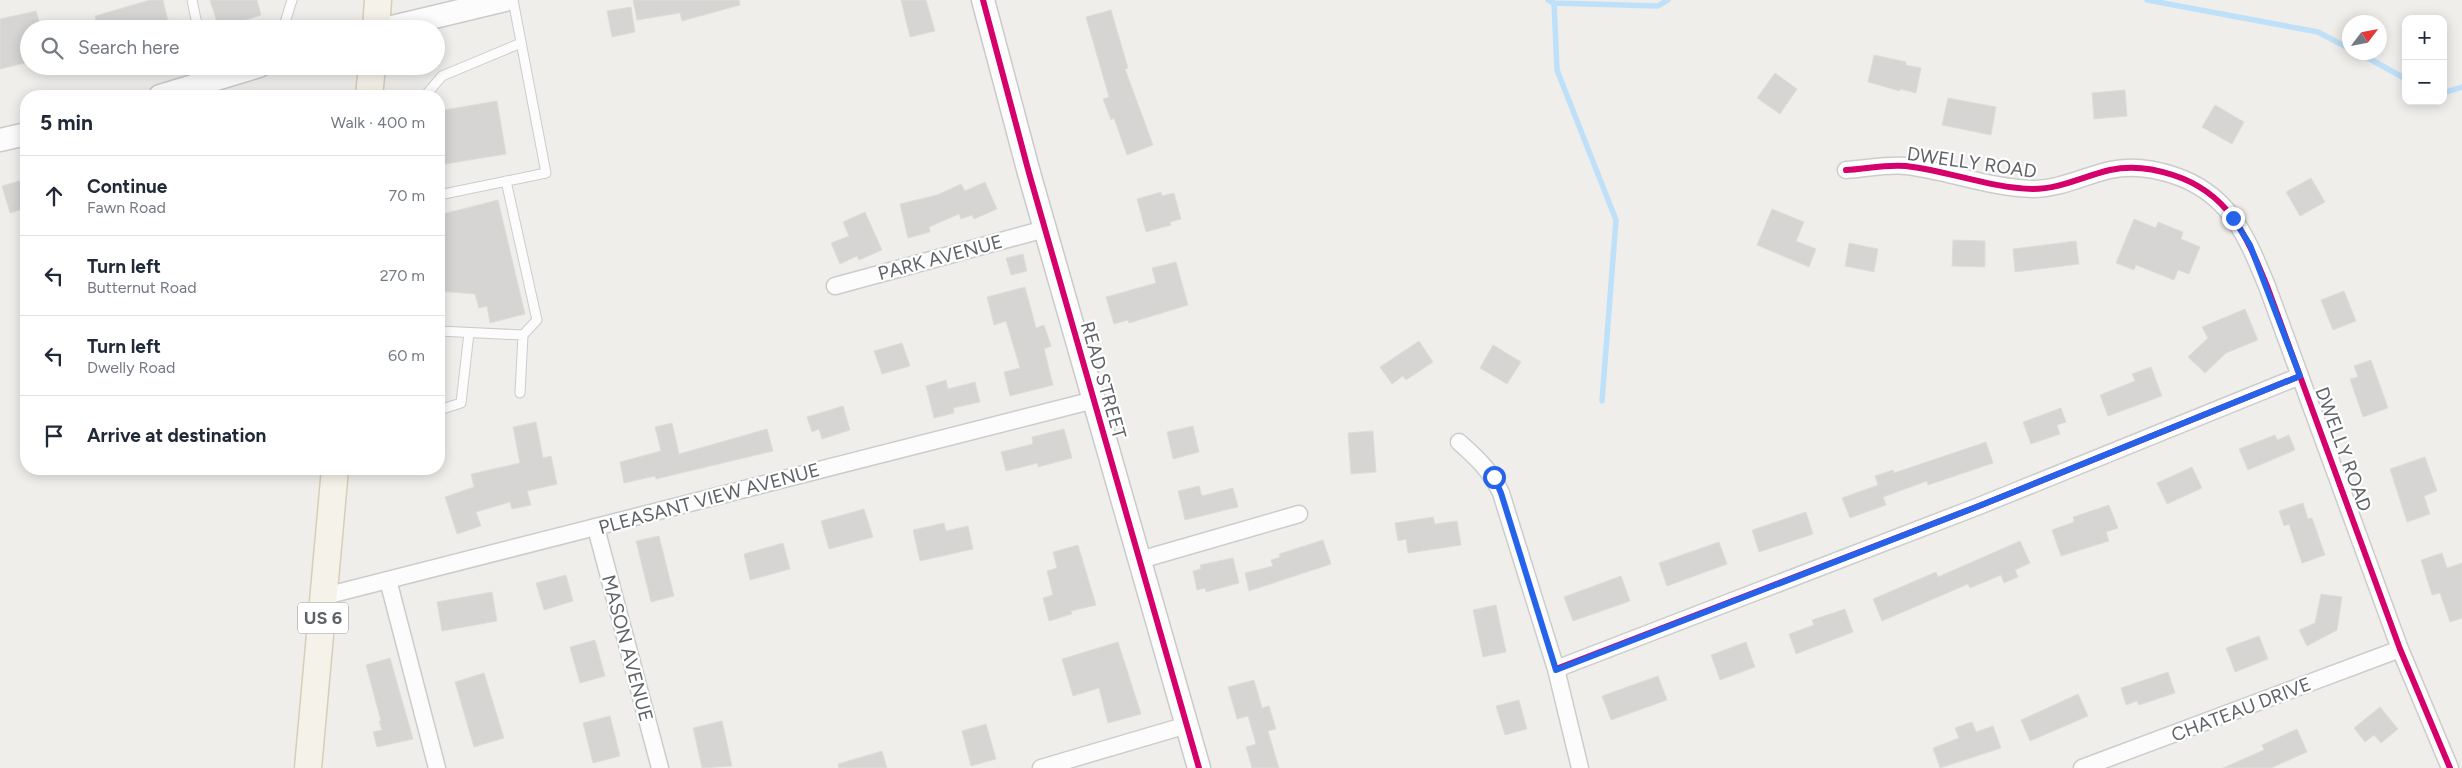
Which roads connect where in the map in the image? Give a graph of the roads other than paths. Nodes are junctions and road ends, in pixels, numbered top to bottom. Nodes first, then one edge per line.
1 (192, 0) edge
2 (378, 0) edge
3 (505, 0) edge
4 (513, 0) edge
5 (983, 0) edge
6 (294, 1) edge
7 (481, 3) edge
8 (196, 20) edge
9 (287, 20) edge
10 (377, 20) edge
11 (418, 20) edge
12 (521, 43) junction
13 (205, 75) edge
14 (371, 75) edge
15 (444, 75) edge
16 (445, 75) edge
17 (173, 90) edge
18 (370, 90) edge
19 (430, 90) edge
20 (20, 135) edge
21 (0, 140) edge
22 (1846, 170) dead end
23 (506, 181) junction
24 (445, 194) edge
25 (1045, 228) junction
26 (835, 286) dead end
27 (445, 331) edge
28 (469, 333) junction
29 (523, 336) junction
30 (2300, 376) junction
31 (520, 393) dead end
32 (1094, 400) junction
33 (445, 408) edge
34 (1459, 442) dead end
35 (335, 475) edge
36 (1299, 514) dead end
37 (596, 528) junction
38 (1140, 560) junction
39 (388, 580) junction
40 (325, 596) junction
41 (2400, 649) junction
42 (1556, 670) junction
43 (1187, 725) junction
44 (308, 768) edge
45 (437, 768) edge
46 (660, 768) edge
47 (1042, 768) edge
48 (1199, 768) edge
49 (1580, 768) edge
50 (2082, 768) edge
51 (2450, 768) edge

1 - 8 lane
2 - 10 main road
3 - 7 main road
4 - 12 lane
5 - 25 main road, READ STREET
6 - 9 lane
7 - 11 main road
12 - 16 lane
12 - 23 lane
13 - 17 main road
14 - 18 main road
15 - 19 lane
20 - 21 main road
22 - 30 street, DWELLY ROAD
23 - 24 lane
23 - 29 lane
25 - 26 street, PARK AVENUE
25 - 32 main road, READ STREET
27 - 28 lane
28 - 29 lane
28 - 33 lane
29 - 31 lane
30 - 41 street, DWELLY ROAD
30 - 42 street
32 - 37 street, PLEASANT VIEW AVENUE
32 - 38 main road, READ STREET
34 - 42 street
35 - 40 main road, US 6
36 - 38 street
37 - 39 street, PLEASANT VIEW AVENUE
37 - 46 street, MASON AVENUE
38 - 43 main road, READ STREET
39 - 40 street, PLEASANT VIEW AVENUE
39 - 45 street
40 - 44 main road, US 6
41 - 50 street, CHATEAU DRIVE
41 - 51 street, DWELLY ROAD
42 - 49 street
43 - 47 street
43 - 48 main road, READ STREET

